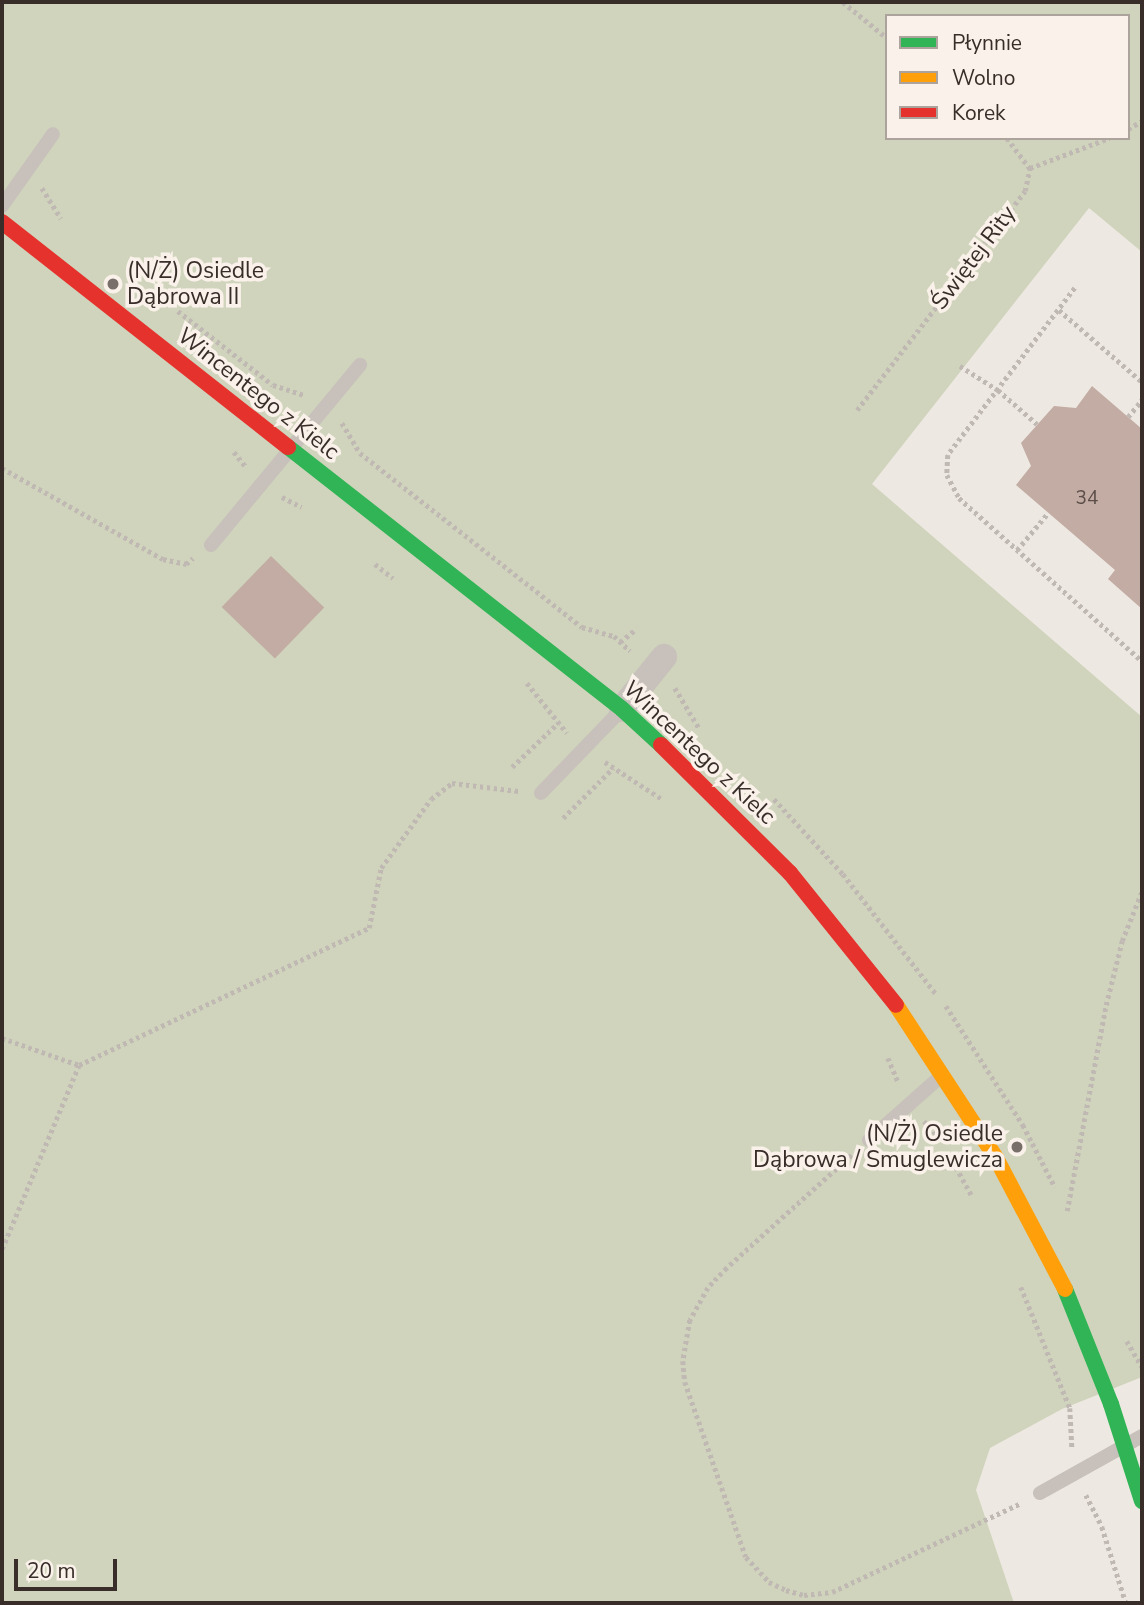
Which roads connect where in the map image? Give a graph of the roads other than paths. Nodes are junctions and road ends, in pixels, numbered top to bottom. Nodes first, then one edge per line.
1 (53, 134) dead end
2 (2, 206) edge
3 (2, 222) edge
4 (359, 365) dead end
5 (292, 449) junction
6 (211, 545) road end
7 (659, 664) road end
8 (622, 709) junction
9 (541, 793) road end
10 (944, 1073) junction
11 (869, 1140) road end
12 (1142, 1436) edge
13 (1125, 1446) junction
14 (1040, 1493) road end
15 (1142, 1502) edge

1 - 2 lane
3 - 5 street, Wincentego z Kielc
4 - 5 lane
5 - 6 lane
5 - 8 street, Wincentego z Kielc
7 - 8 street
8 - 9 lane
8 - 10 street, Wincentego z Kielc
10 - 11 lane
10 - 13 street, Wincentego z Kielc
12 - 13 lane
13 - 14 lane
13 - 15 street, Wincentego z Kielc

